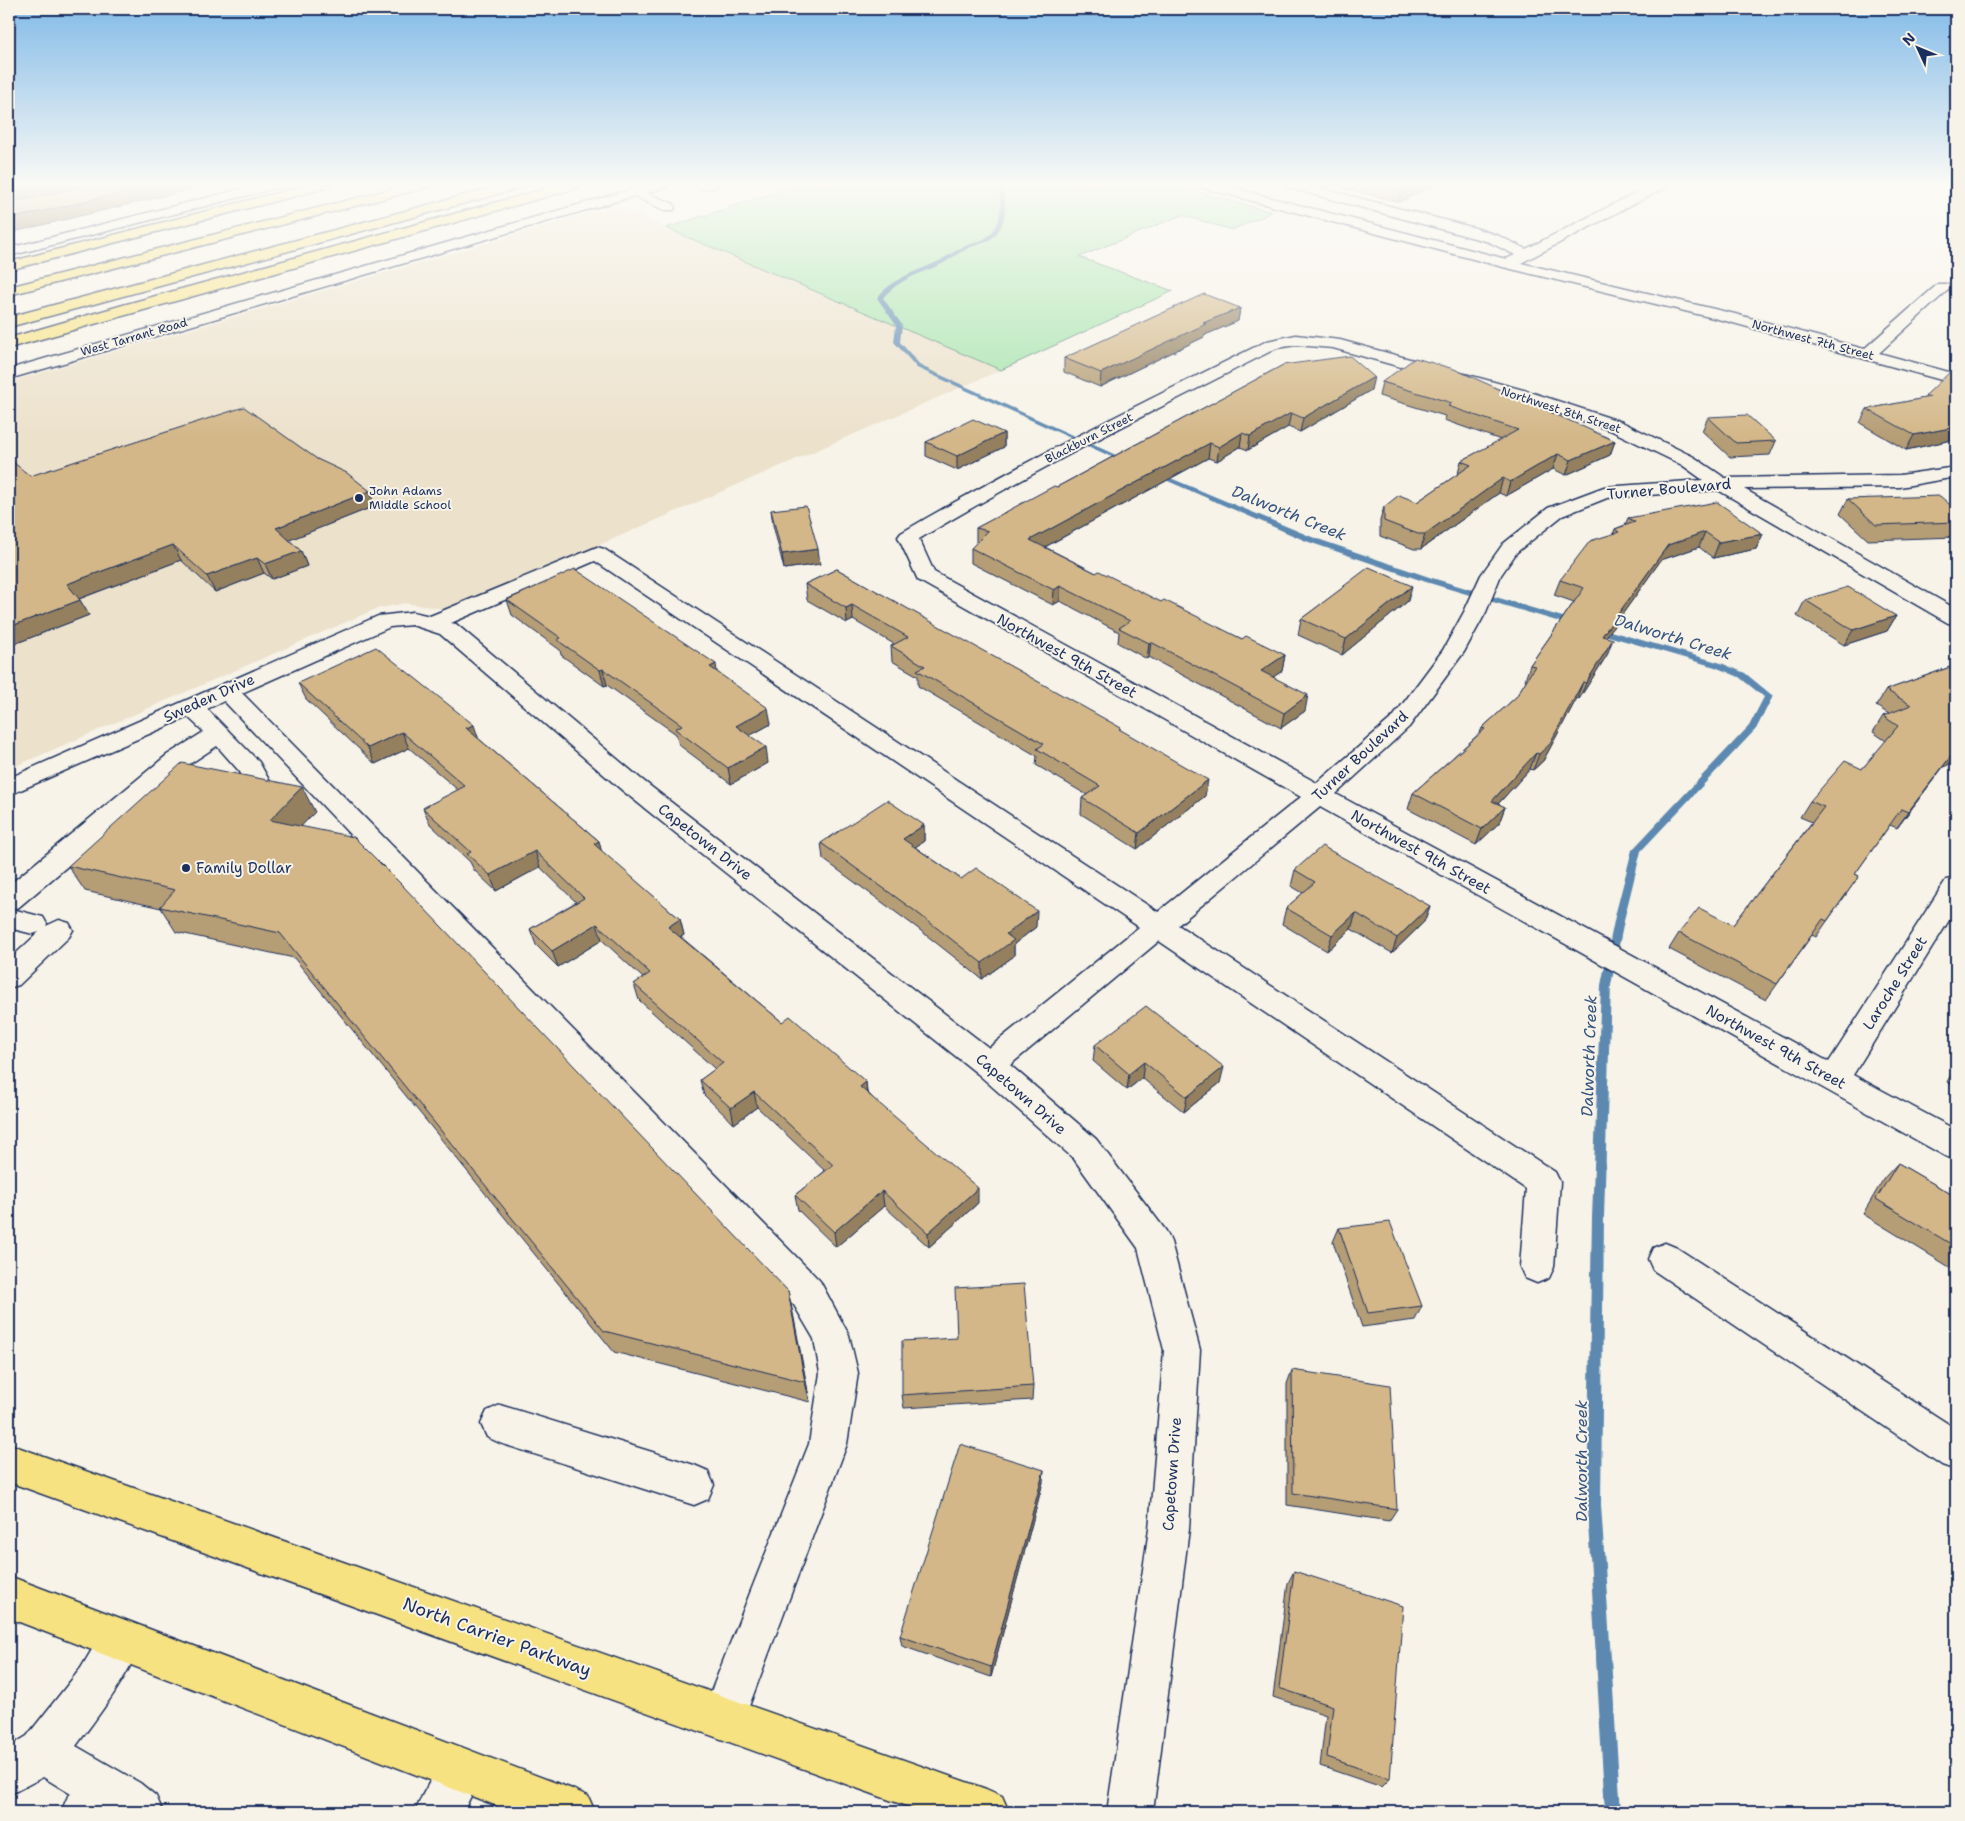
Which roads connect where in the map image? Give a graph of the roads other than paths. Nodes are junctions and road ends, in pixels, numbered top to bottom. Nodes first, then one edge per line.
1 (95, 269) edge
2 (160, 269) edge
3 (205, 269) edge
4 (269, 269) edge
5 (370, 269) edge
6 (1529, 269) edge
7 (1943, 287) dead end
8 (9, 291) edge
9 (9, 309) edge
10 (9, 322) edge
11 (9, 342) edge
12 (1273, 344) joint
13 (1868, 355) junction
14 (9, 374) edge
15 (1956, 379) edge
16 (1956, 472) edge
17 (1722, 484) junction
18 (908, 536) joint
19 (1956, 618) edge
20 (422, 621) junction
21 (226, 690) junction
22 (190, 706) junction
23 (215, 728) junction
24 (9, 787) edge
25 (262, 792) edge
26 (1319, 795) junction
27 (1956, 887) edge
28 (9, 900) edge
29 (34, 924) edge
30 (1158, 927) junction
31 (9, 977) edge
32 (989, 1065) junction
33 (1834, 1078) junction
34 (1956, 1146) edge
35 (1665, 1259) dead end
36 (1537, 1267) dead end
37 (500, 1424) dead end
38 (1956, 1451) edge
39 (9, 1463) edge
40 (694, 1486) dead end
41 (9, 1597) edge
42 (121, 1641) junction
43 (724, 1717) junction
44 (26, 1762) edge
45 (461, 1770) junction
46 (110, 1809) edge
47 (438, 1812) edge
48 (572, 1812) edge
49 (986, 1812) edge
50 (1130, 1812) edge

1 - 8 main road
2 - 9 main road
3 - 10 main road
4 - 11 main road
5 - 14 street, West Tarrant Road
6 - 13 street, Northwest 7th Street
7 - 13 street
12 - 17 street, Northwest 8th Street
12 - 18 street, Blackburn Street
13 - 15 street, Northwest 7th Street
16 - 17 street, Turner Boulevard
17 - 19 street, Northwest 8th Street
17 - 26 street, Turner Boulevard
18 - 26 street, Northwest 9th Street
20 - 21 street, Sweden Drive
20 - 30 street
20 - 32 street, Capetown Drive
21 - 22 street, Sweden Drive
21 - 43 street
22 - 23 street
22 - 24 street, Sweden Drive
23 - 25 street
23 - 28 street
26 - 30 street, Turner Boulevard
26 - 33 street, Northwest 9th Street
27 - 33 street, Laroche Street
29 - 31 street
30 - 32 street, Turner Boulevard
30 - 36 street
32 - 50 street, Capetown Drive
33 - 34 street, Northwest 9th Street
35 - 38 street
37 - 40 street
39 - 43 main road, North Carrier Parkway
41 - 42 main road
42 - 44 street
42 - 45 main road
43 - 49 main road, North Carrier Parkway
44 - 46 street
45 - 47 street
45 - 48 main road

